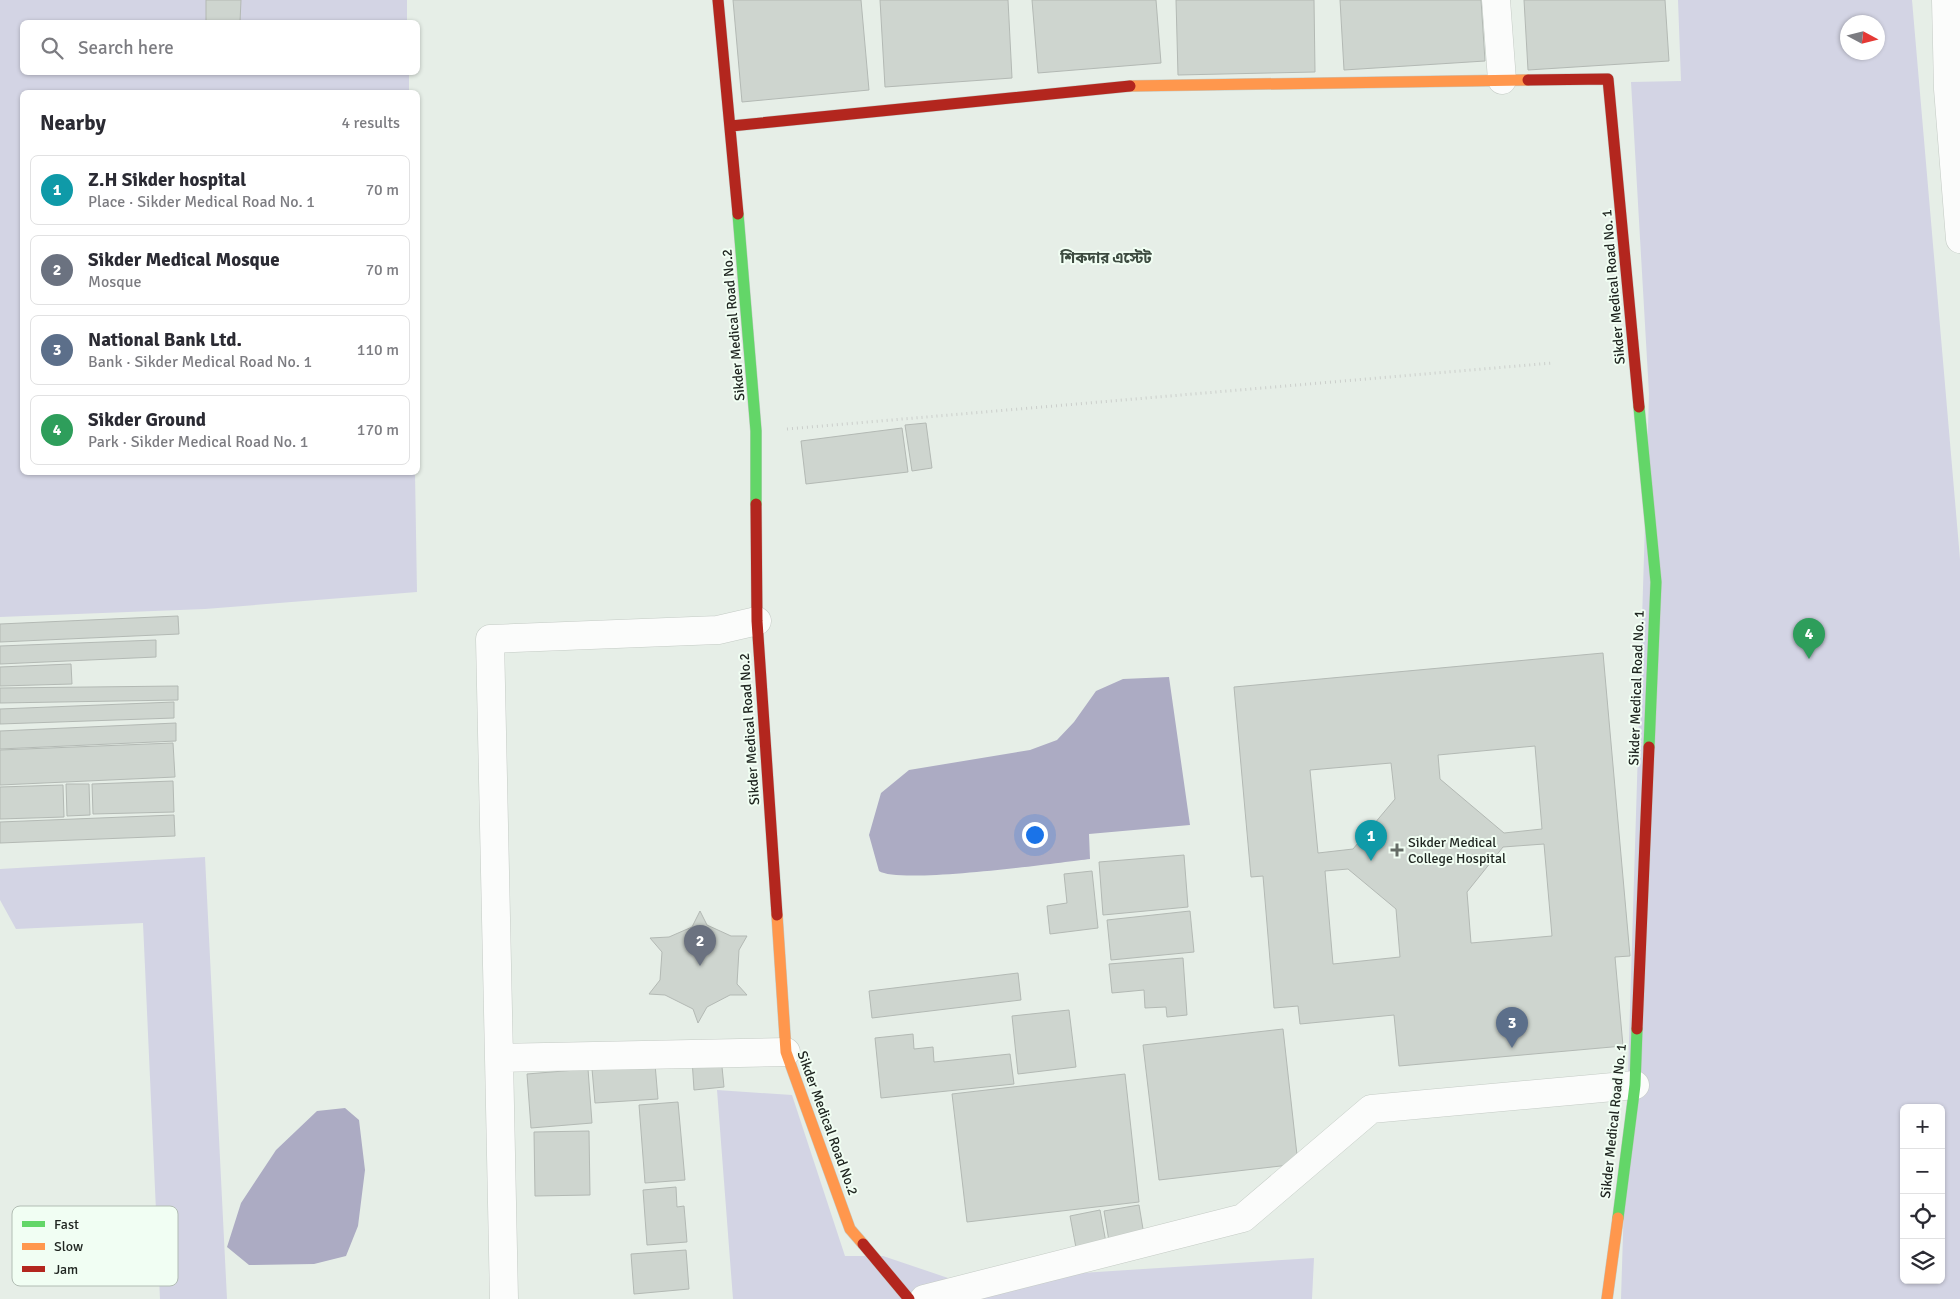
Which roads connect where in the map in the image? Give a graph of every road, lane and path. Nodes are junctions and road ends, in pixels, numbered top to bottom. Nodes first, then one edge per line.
1 (718, 0) edge
2 (1496, 0) edge
3 (1946, 0) edge
4 (1502, 80) junction
5 (731, 126) junction
6 (1960, 239) edge
7 (1552, 363) dead end
8 (756, 431) junction
9 (757, 621) junction
10 (786, 1052) junction
11 (499, 1058) junction
12 (1635, 1085) junction
13 (504, 1299) edge
14 (909, 1299) edge
15 (924, 1299) edge
16 (1607, 1299) edge

1 - 5 street, Sikder Medical Road No.2
2 - 4 street
3 - 6 street
4 - 5 street
4 - 12 street, Sikder Medical Road No. 1
5 - 8 street, Sikder Medical Road No.2
7 - 8 path
8 - 9 street, Sikder Medical Road No.2
9 - 10 street, Sikder Medical Road No.2
9 - 11 street
10 - 11 street
10 - 14 street, Sikder Medical Road No.2
11 - 13 street
12 - 15 street
12 - 16 street, Sikder Medical Road No. 1

